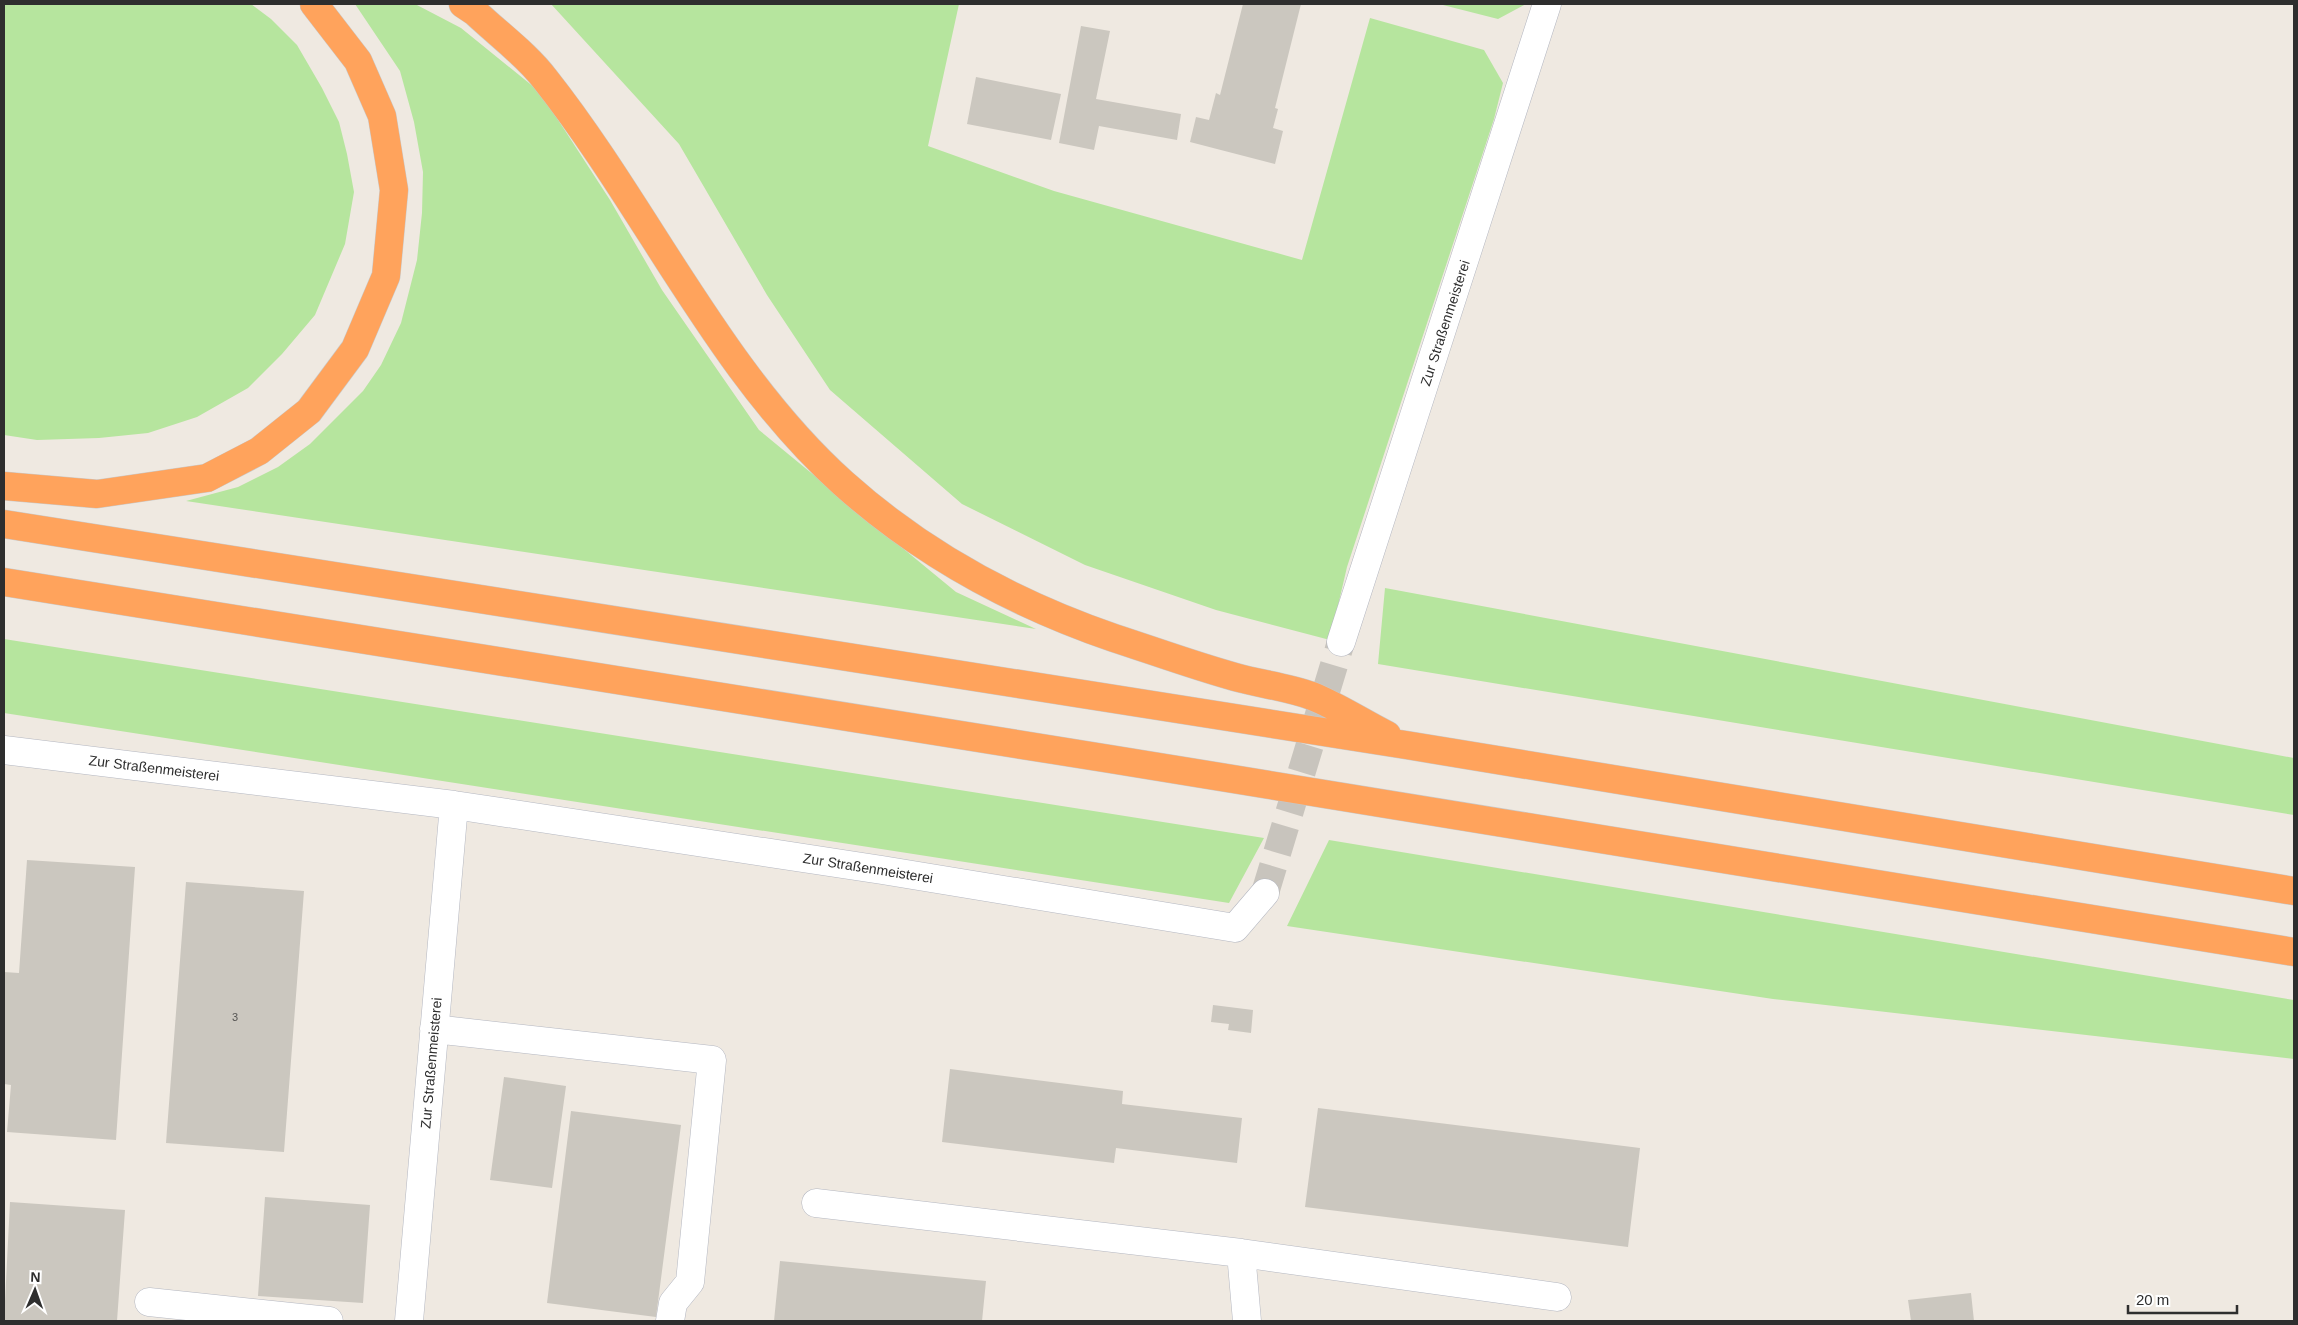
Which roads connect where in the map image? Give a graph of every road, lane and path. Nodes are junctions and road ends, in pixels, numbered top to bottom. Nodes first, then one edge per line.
1 (314, 4) edge
2 (463, 4) edge
3 (1547, 4) edge
4 (4, 486) edge
5 (4, 524) edge
6 (4, 582) edge
7 (1341, 642) tunnel mouth
8 (1406, 745) junction
9 (4, 750) edge
10 (454, 805) junction
11 (2294, 890) edge
12 (1265, 893) tunnel mouth
13 (2294, 952) edge
14 (434, 1029) junction
15 (816, 1203) dead end
16 (1241, 1253) junction
17 (1557, 1297) dead end
18 (149, 1302) dead end
19 (329, 1321) edge
20 (409, 1321) edge
21 (414, 1321) edge
22 (670, 1321) edge
23 (1247, 1321) edge

1 - 4 highway
2 - 8 highway
3 - 7 street, Zur Straßenmeisterei
5 - 8 highway
6 - 13 highway
8 - 11 highway
9 - 10 street, Zur Straßenmeisterei
10 - 12 street, Zur Straßenmeisterei
10 - 14 street, Zur Straßenmeisterei
14 - 20 street, Zur Straßenmeisterei
14 - 22 street
15 - 16 street
16 - 17 street
16 - 23 street
18 - 19 street
20 - 21 street

